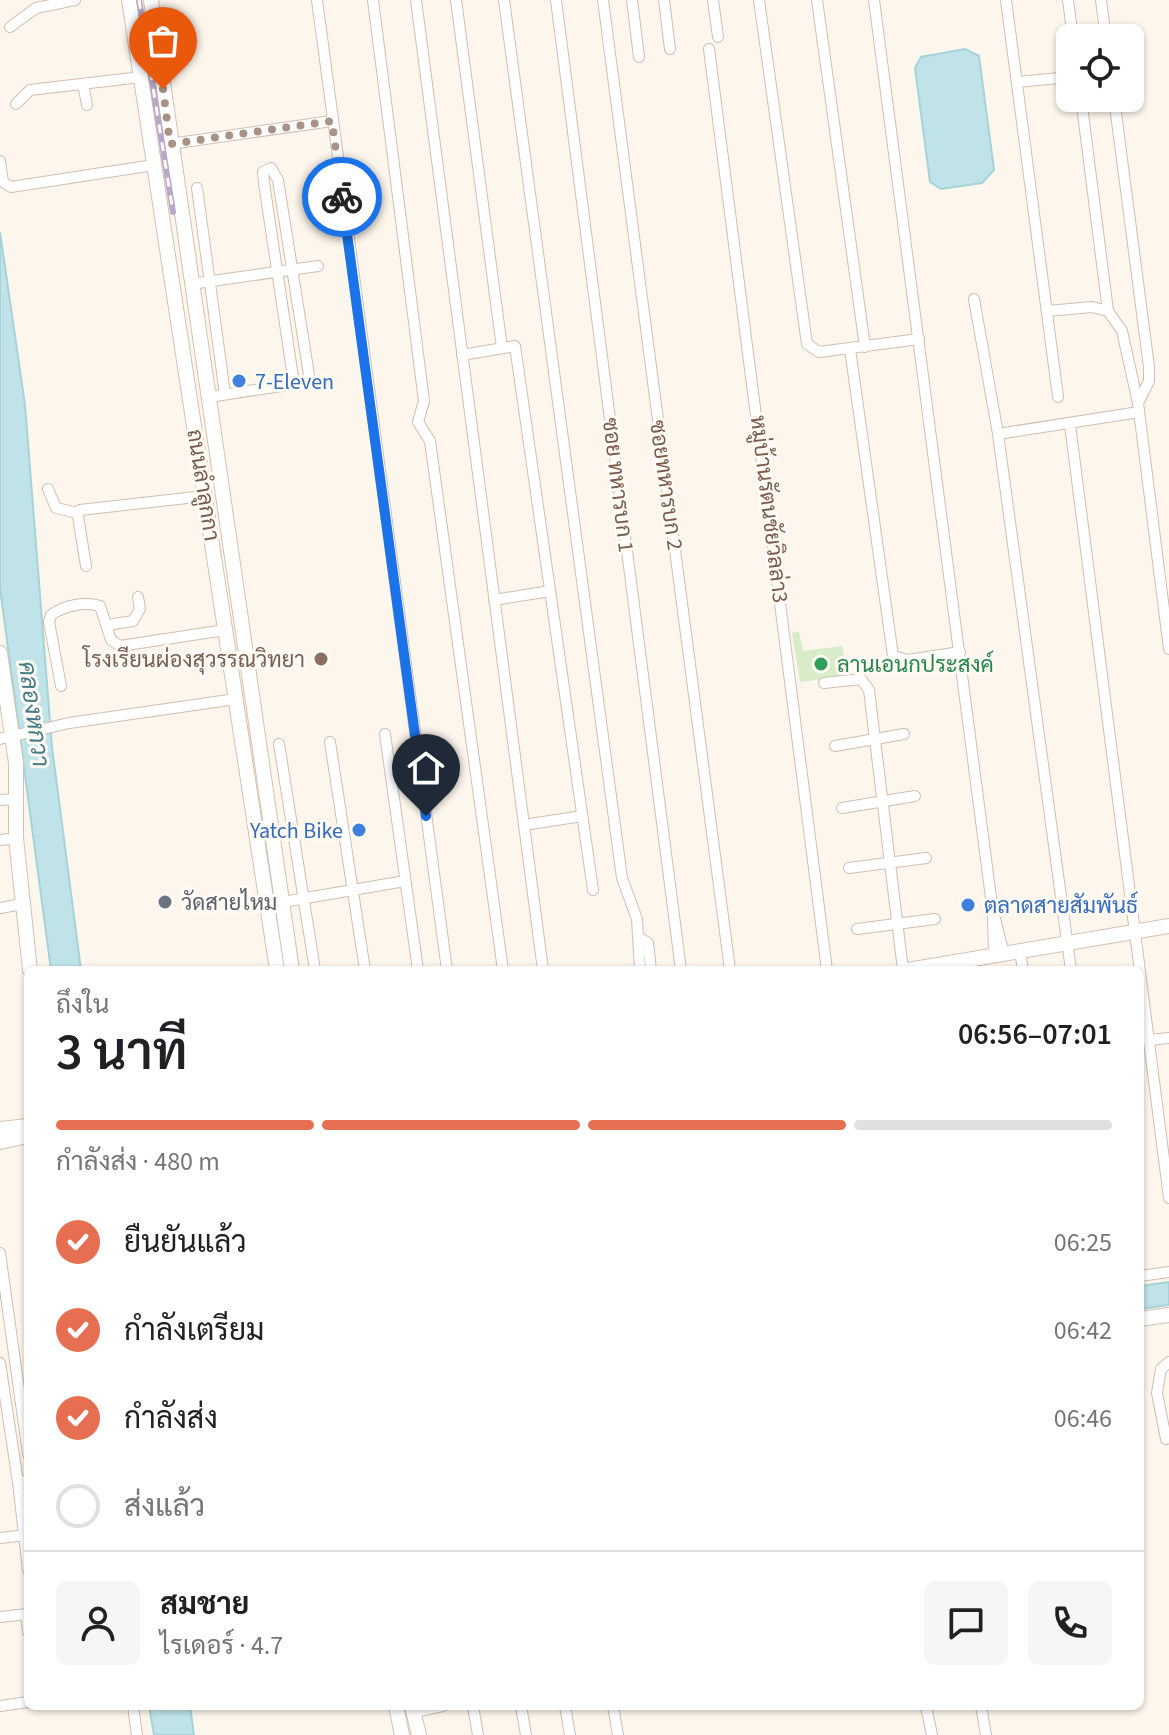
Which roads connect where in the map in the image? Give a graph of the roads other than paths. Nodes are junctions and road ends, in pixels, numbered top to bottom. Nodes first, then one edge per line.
1 (75, 0) edge
2 (129, 0) edge
3 (151, 0) edge
4 (317, 0) edge
5 (373, 0) edge
6 (416, 0) edge
7 (456, 0) edge
8 (504, 0) edge
9 (556, 0) edge
10 (603, 0) edge
11 (632, 0) edge
12 (664, 0) edge
13 (713, 0) edge
14 (759, 0) edge
15 (817, 0) edge
16 (874, 0) edge
17 (1006, 0) edge
18 (1068, 0) edge
19 (1101, 0) edge
20 (1071, 24) edge
21 (1104, 24) edge
22 (10, 27) dead end
23 (718, 37) dead end
24 (670, 49) dead end
25 (709, 49) dead end
26 (639, 57) dead end
27 (141, 77) junction
28 (1056, 78) edge
29 (1017, 82) junction
30 (83, 84) junction
31 (16, 104) dead end
32 (87, 105) dead end
33 (1083, 112) edge
34 (1116, 112) edge
35 (332, 121) junction
36 (170, 144) junction
37 (0, 161) edge
38 (154, 165) junction
39 (197, 188) dead end
40 (283, 209) junction
41 (268, 211) junction
42 (318, 266) dead end
43 (293, 270) junction
44 (277, 272) junction
45 (211, 281) junction
46 (191, 284) junction
47 (974, 299) dead end
48 (1047, 311) junction
49 (1108, 311) junction
50 (301, 323) junction
51 (285, 326) junction
52 (919, 339) junction
53 (865, 347) junction
54 (502, 348) junction
55 (850, 349) junction
56 (462, 355) junction
57 (294, 384) junction
58 (225, 394) junction
59 (209, 397) junction
60 (1058, 397) dead end
61 (1138, 408) junction
62 (1070, 425) junction
63 (998, 434) junction
64 (48, 489) dead end
65 (205, 496) junction
66 (78, 513) junction
67 (86, 566) dead end
68 (550, 591) junction
69 (138, 597) dead end
70 (494, 600) junction
71 (107, 625) junction
72 (225, 630) junction
73 (1169, 649) edge
74 (960, 652) junction
75 (0, 653) edge
76 (824, 683) dead end
77 (61, 686) dead end
78 (2, 690) edge
79 (236, 699) junction
80 (385, 734) dead end
81 (904, 734) dead end
82 (10, 738) edge
83 (874, 739) junction
84 (330, 742) dead end
85 (279, 744) dead end
86 (835, 746) dead end
87 (915, 796) dead end
88 (16, 799) junction
89 (0, 800) edge
90 (883, 803) junction
91 (842, 808) dead end
92 (582, 816) junction
93 (524, 825) junction
94 (16, 838) junction
95 (0, 840) edge
96 (267, 853) junction
97 (926, 858) dead end
98 (890, 860) junction
99 (849, 868) dead end
100 (405, 881) junction
101 (593, 890) dead end
102 (354, 891) junction
103 (303, 899) junction
104 (283, 902) junction
105 (22, 904) junction
106 (0, 908) edge
107 (935, 919) dead end
108 (898, 923) junction
109 (1169, 926) edge
110 (857, 929) dead end
111 (1138, 932) junction
112 (640, 938) junction
113 (1068, 943) junction
114 (1020, 951) junction
115 (999, 955) junction
116 (30, 966) edge
117 (277, 966) edge
118 (291, 966) edge
119 (314, 966) edge
120 (364, 966) edge
121 (417, 966) edge
122 (446, 966) edge
123 (502, 966) edge
124 (542, 966) edge
125 (640, 966) edge
126 (651, 966) edge
127 (680, 966) edge
128 (729, 966) edge
129 (826, 966) edge
130 (905, 966) edge
131 (931, 966) edge
132 (1022, 966) edge
133 (1071, 966) edge
134 (1142, 966) edge
135 (1144, 986) edge
136 (1169, 1038) edge
137 (1150, 1040) junction
138 (24, 1126) edge
139 (0, 1129) edge
140 (24, 1137) edge
141 (1166, 1140) edge
142 (0, 1142) edge
143 (1169, 1198) edge
144 (0, 1253) edge
145 (1169, 1272) edge
146 (1144, 1275) edge
147 (1169, 1315) edge
148 (1144, 1318) edge
149 (1169, 1362) edge
150 (0, 1363) edge
151 (24, 1425) edge
152 (1166, 1439) dead end
153 (24, 1476) edge
154 (24, 1535) edge
155 (0, 1538) edge
156 (24, 1614) edge
157 (0, 1617) edge
158 (24, 1703) edge
159 (0, 1706) edge
160 (134, 1710) edge
161 (397, 1710) edge
162 (413, 1710) edge
163 (474, 1710) edge
164 (522, 1710) edge
165 (566, 1710) edge
166 (614, 1710) edge
167 (927, 1710) edge
168 (982, 1710) edge
169 (137, 1735) edge
170 (402, 1735) edge
171 (419, 1735) edge
172 (478, 1735) edge
173 (526, 1735) edge
174 (570, 1735) edge
175 (617, 1735) edge
176 (932, 1735) edge
177 (986, 1735) edge

1 - 22 street
2 - 27 main road, ถนนลำลูกกา
3 - 36 main road, ถนนลำลูกกา
4 - 35 street
5 - 123 street
6 - 56 street
7 - 54 street
8 - 112 street
9 - 127 street, ซอย ทหารบก 1
10 - 128 street, ซอยทหารบก 2
11 - 26 street
12 - 24 street
13 - 23 street
14 - 55 street
15 - 53 street
16 - 52 street
17 - 29 street
18 - 20 street
19 - 21 street
25 - 129 street, หมู่บ้านรัตนชัยวิลล่า3
27 - 30 street
27 - 38 main road, ถนนลำลูกกา
28 - 29 street
29 - 48 street
30 - 31 street
30 - 32 street
33 - 49 street
34 - 61 street
35 - 36 street
35 - 122 street
36 - 46 main road, ถนนลำลูกกา
37 - 38 street
38 - 65 main road, ถนนลำลูกกา
39 - 45 street
40 - 41 street
40 - 41 street
40 - 43 street
41 - 44 street
42 - 43 street
43 - 44 street
43 - 50 street
44 - 45 street
44 - 51 street
45 - 46 street
45 - 58 street
46 - 59 main road, ถนนลำลูกกา
47 - 63 street
48 - 49 street
48 - 60 street
49 - 61 street
50 - 51 street
50 - 57 street
51 - 57 street
52 - 53 street
52 - 74 street
53 - 55 street
54 - 56 street
54 - 68 street
55 - 74 street
56 - 70 street
57 - 58 street
58 - 59 street
59 - 96 main road, ถนนลำลูกกา
61 - 62 street
61 - 73 street
62 - 63 street
62 - 111 street
63 - 113 street
64 - 66 street
65 - 66 street
65 - 72 main road, ถนนลำลูกกา
66 - 67 street
68 - 70 street
68 - 92 street
69 - 71 street
70 - 93 street
71 - 72 street
71 - 77 street
72 - 79 main road, ถนนลำลูกกา
74 - 115 street
75 - 78 main road
76 - 83 street
78 - 82 main road
79 - 82 street
79 - 96 main road, ถนนลำลูกกา
80 - 100 street
81 - 83 street
82 - 88 main road
83 - 86 street
83 - 90 street
84 - 102 street
85 - 103 street
87 - 90 street
88 - 89 street
88 - 94 main road
90 - 91 street
90 - 98 street
92 - 93 street
92 - 101 street
93 - 124 street
94 - 95 street
94 - 105 main road
96 - 104 main road, ถนนลำลูกกา
96 - 117 main road, ถนนลำลูกกา
97 - 98 street
98 - 99 street
98 - 108 street
100 - 102 street
100 - 121 street
102 - 103 street
102 - 120 street
103 - 104 street
103 - 119 street
104 - 118 main road, ถนนลำลูกกา
105 - 106 street
105 - 116 main road
107 - 108 street
108 - 110 street
108 - 130 street
109 - 111 main road
111 - 113 main road
111 - 134 street
112 - 125 street
112 - 126 street
113 - 114 main road
113 - 133 street
114 - 115 main road
114 - 132 street
115 - 131 main road
135 - 137 street
136 - 137 street
137 - 141 street
138 - 139 main road
140 - 142 main road
141 - 143 street
144 - 151 street
145 - 146 street
147 - 148 main road
149 - 152 street
150 - 153 street
154 - 155 street
156 - 157 street
158 - 159 street
160 - 169 street
161 - 170 main road
162 - 171 main road
163 - 172 street
164 - 173 street
165 - 174 street
166 - 175 street
167 - 176 street
168 - 177 street

